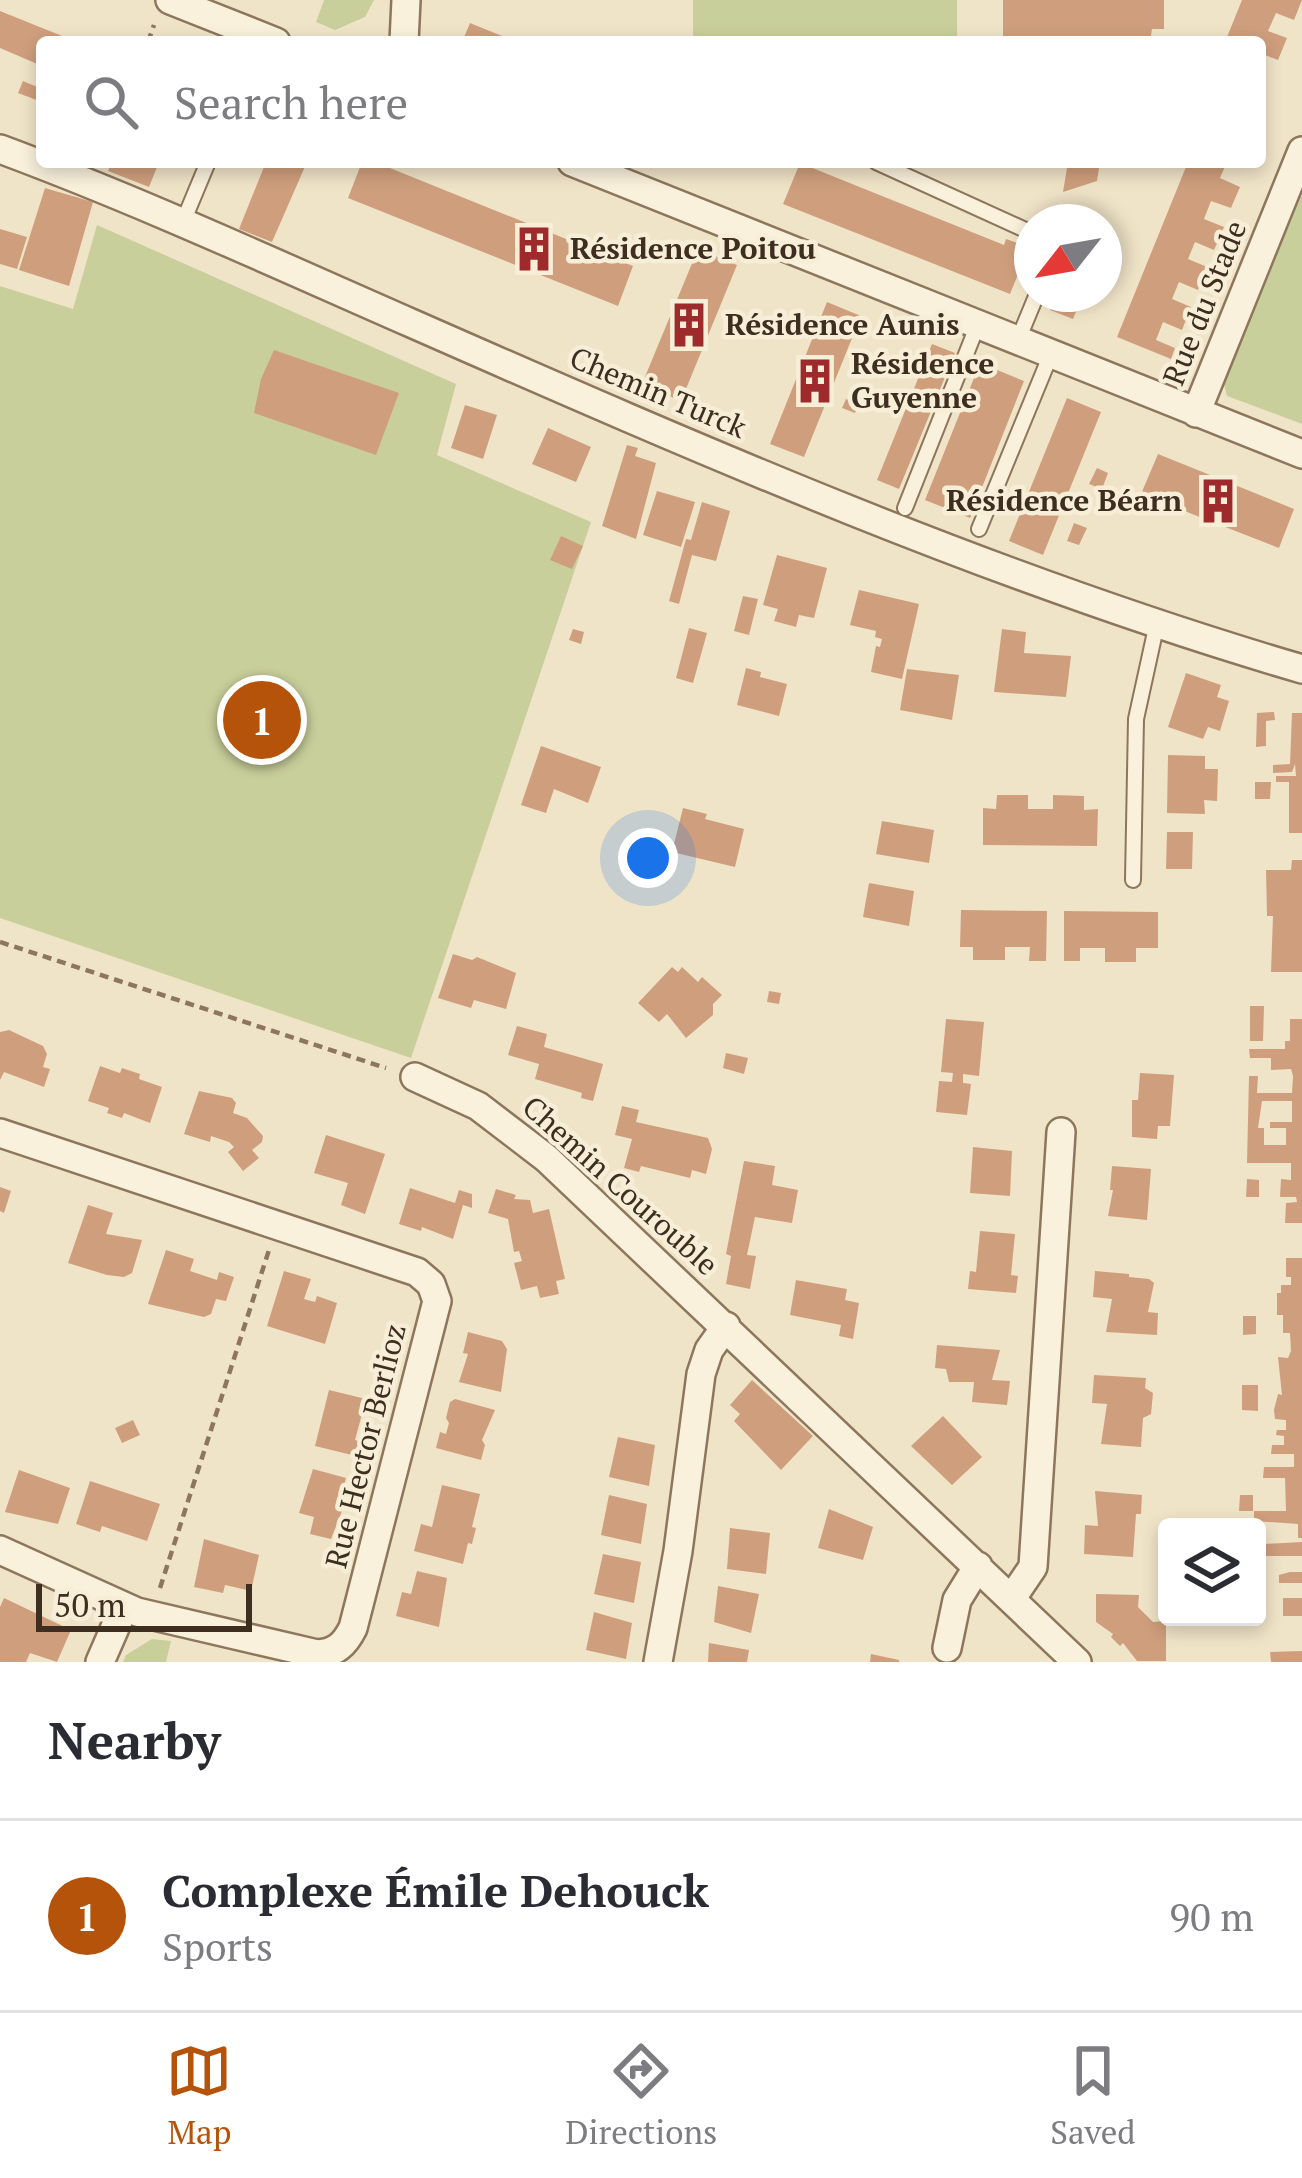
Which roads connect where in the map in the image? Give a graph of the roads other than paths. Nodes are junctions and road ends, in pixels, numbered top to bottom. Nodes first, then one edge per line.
1 (406, 0) edge
2 (164, 8) edge
3 (252, 36) edge
4 (404, 36) edge
5 (0, 149) edge
6 (1302, 151) edge
7 (36, 163) edge
8 (48, 168) edge
9 (206, 168) edge
10 (587, 168) edge
11 (890, 168) edge
12 (183, 222) junction
13 (1014, 225) edge
14 (1030, 312) edge
15 (978, 324) junction
16 (1018, 340) junction
17 (1052, 354) junction
18 (1196, 413) junction
19 (1302, 454) edge
20 (905, 508) dead end
21 (979, 529) dead end
22 (1157, 623) junction
23 (1302, 669) edge
24 (1133, 880) dead end
25 (415, 1077) road end
26 (1061, 1132) dead end
27 (0, 1133) edge
28 (726, 1326) junction
29 (0, 1550) edge
30 (978, 1566) junction
31 (1012, 1598) junction
32 (137, 1611) junction
33 (947, 1648) dead end
34 (100, 1662) edge
35 (658, 1662) edge
36 (1077, 1662) edge

1 - 4 street
2 - 3 street
5 - 7 street, Chemin Turck
6 - 18 street, Rue du Stade
8 - 12 street, Chemin Turck
9 - 12 lane
10 - 15 street
11 - 13 lane
12 - 22 street, Chemin Turck
14 - 16 lane
15 - 16 street
15 - 20 lane
16 - 17 street
17 - 18 street
17 - 21 lane
18 - 19 street
22 - 23 street, Chemin Turck
22 - 24 lane
25 - 28 street, Chemin Courouble
26 - 31 street
27 - 32 street, Rue Hector Berlioz
28 - 30 street, Chemin Courouble
28 - 35 street
29 - 32 street, Rue Hector Berlioz
30 - 31 street, Chemin Courouble
30 - 33 street
31 - 36 street, Chemin Courouble
32 - 34 street

